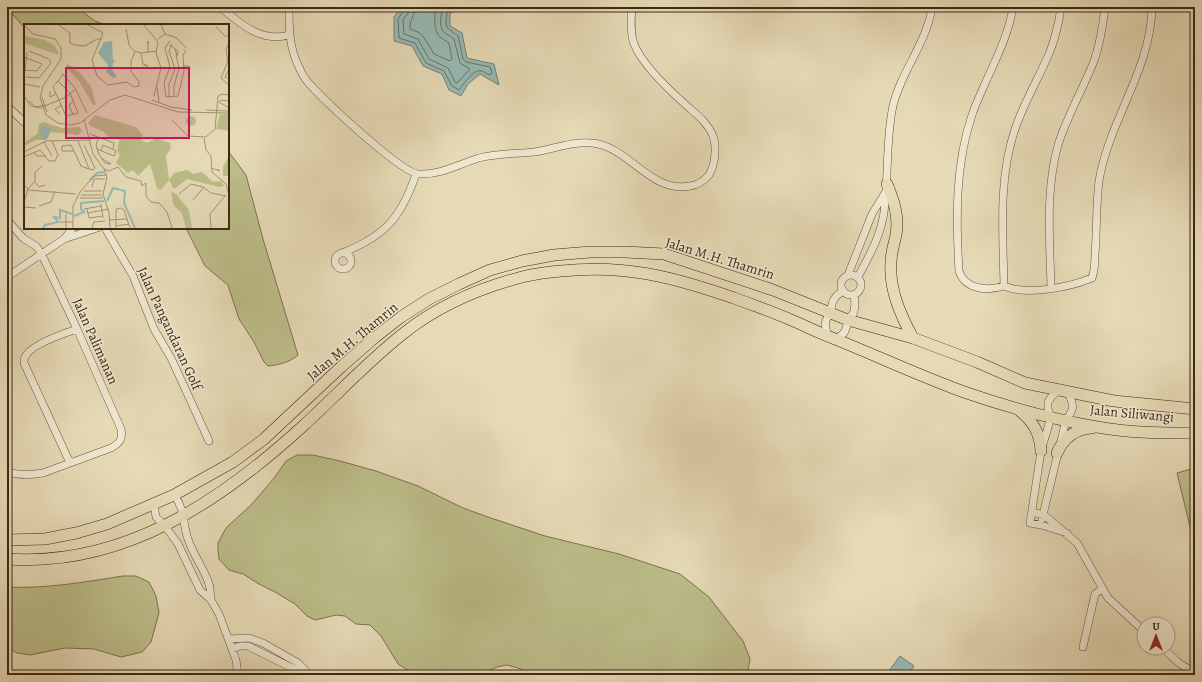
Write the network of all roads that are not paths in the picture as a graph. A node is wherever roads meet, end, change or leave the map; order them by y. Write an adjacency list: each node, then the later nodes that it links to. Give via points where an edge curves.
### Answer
1 (220, 7): 9 (street, via 243,26 258,34 269,37)
2 (289, 7): 9 (street)
3 (632, 7): 12 (street, via 632,32 639,53 660,79 706,124 713,136 713,163 709,175 700,184 688,187 666,185 614,149 592,142 479,158 440,172)
4 (932, 7): 13 (street, via 925,34 893,105)
5 (1013, 7): 26 (street, via 1003,44 980,94 962,150 958,193 957,240 960,276 974,287 995,289)
6 (1061, 7): 26 (street, via 1049,53 1015,128 1007,161 1002,196)
7 (1105, 7): 27 (street, via 1094,60 1068,117 1052,174 1049,204)
8 (1152, 7): 27 (street, via 1146,50 1103,162 1092,278 1078,284)
9 (289, 35): 12 (street, via 297,63 307,80 330,105 382,151)
10 (7, 106): 11 (street)
11 (24, 122)
12 (416, 174): 20 (street, via 406,200 389,225 372,239)
13 (886, 188): 19 (street, via 872,214); 21 (street, via 883,220); 34 (main road, via 896,208 897,220 891,263 894,295)
14 (7, 220): 22 (street, via 23,238 37,247)
15 (73, 229): 18 (street)
16 (94, 229): 18 (street)
17 (106, 229): 42 (street, Jalan Pangandaran Golf, via 133,276 154,329 172,360)
18 (64, 239): 22 (street)
19 (859, 248): 21 (street); 23 (street)
20 (342, 253)
21 (871, 253): 24 (street)
22 (42, 255): 25 (street); 32 (street, Jalan Palimanan)
23 (848, 275): 24 (street); 28 (street, via 841,282)
24 (858, 277): 29 (street, via 861,286)
25 (7, 278)
26 (1004, 286): 27 (street, via 1023,290)
27 (1051, 288)
28 (843, 291): 29 (street); 30 (street, via 832,301)
29 (854, 295): 31 (street, via 855,308)
30 (831, 314): 31 (main road, Jalan M.H. Thamrin); 33 (street, via 825,321); 47 (main road, Jalan M.H. Thamrin, via 773,290 664,254 590,252 522,261 490,270 459,284 401,317 341,367 264,439 233,462)
31 (848, 320): 33 (street, via 844,333); 34 (main road, Jalan M.H. Thamrin)
32 (77, 329): 45 (street, via 45,342 24,357 24,363); 45 (street, Jalan Palimanan, via 121,429 122,439 111,448)
33 (832, 337): 36 (main road, Jalan M.H. Thamrin, via 963,391); 51 (main road, Jalan M.H. Thamrin, via 728,296 650,273 616,269 580,269 524,276 458,300 405,332 260,464)
34 (913, 338): 35 (main road, Jalan M.H. Thamrin, via 1025,382)
35 (1064, 391): 37 (main road, Jalan Siliwangi, via 1114,401); 38 (street, via 1052,396 1048,402); 39 (street, via 1073,404 1073,410)
36 (1009, 407): 38 (main road, Jalan M.H. Thamrin); 43 (main road, via 1020,411 1036,428)
37 (1195, 409)
38 (1051, 417): 39 (main road); 43 (street)
39 (1066, 420): 40 (main road, Jalan Siliwangi); 44 (street)
40 (1098, 427): 41 (main road, Jalan Siliwangi); 44 (main road, via 1084,428 1070,434 1060,446)
41 (1195, 433)
42 (209, 440)
43 (1041, 451): 49 (street)
44 (1058, 453): 50 (street)
45 (70, 463): 46 (street, via 32,475 12,474)
46 (7, 471)
47 (174, 495): 48 (main road, Jalan M.H. Thamrin); 51 (street, via 181,505)
48 (154, 505): 53 (street, via 156,517); 55 (main road, Jalan M.H. Thamrin, via 107,524 76,533 45,539)
49 (1033, 513): 50 (street); 52 (street, via 1030,523)
50 (1043, 514): 52 (street); 54 (street)
51 (183, 516): 53 (main road, Jalan M.H. Thamrin); 58 (street, via 188,539 209,585)
52 (1041, 525): 54 (street)
53 (165, 526): 56 (main road, Jalan M.H. Thamrin, via 91,552 65,557); 58 (street, via 178,544 200,590)
54 (1067, 533): 57 (street, via 1077,543)
55 (7, 540)
56 (7, 559)
57 (1102, 588): 59 (street, via 1108,598); 61 (street, via 1095,594)
58 (211, 600): 60 (street)
59 (1136, 624)
60 (229, 639): 62 (street); 63 (street, via 249,638 263,642)
61 (1083, 647)
62 (232, 649): 64 (street, via 248,646); 68 (street)
63 (273, 649): 64 (street); 67 (street, via 298,663)
64 (268, 656): 67 (street)
65 (1172, 656): 66 (street)
66 (1195, 671)
67 (309, 674)
68 (238, 675)

